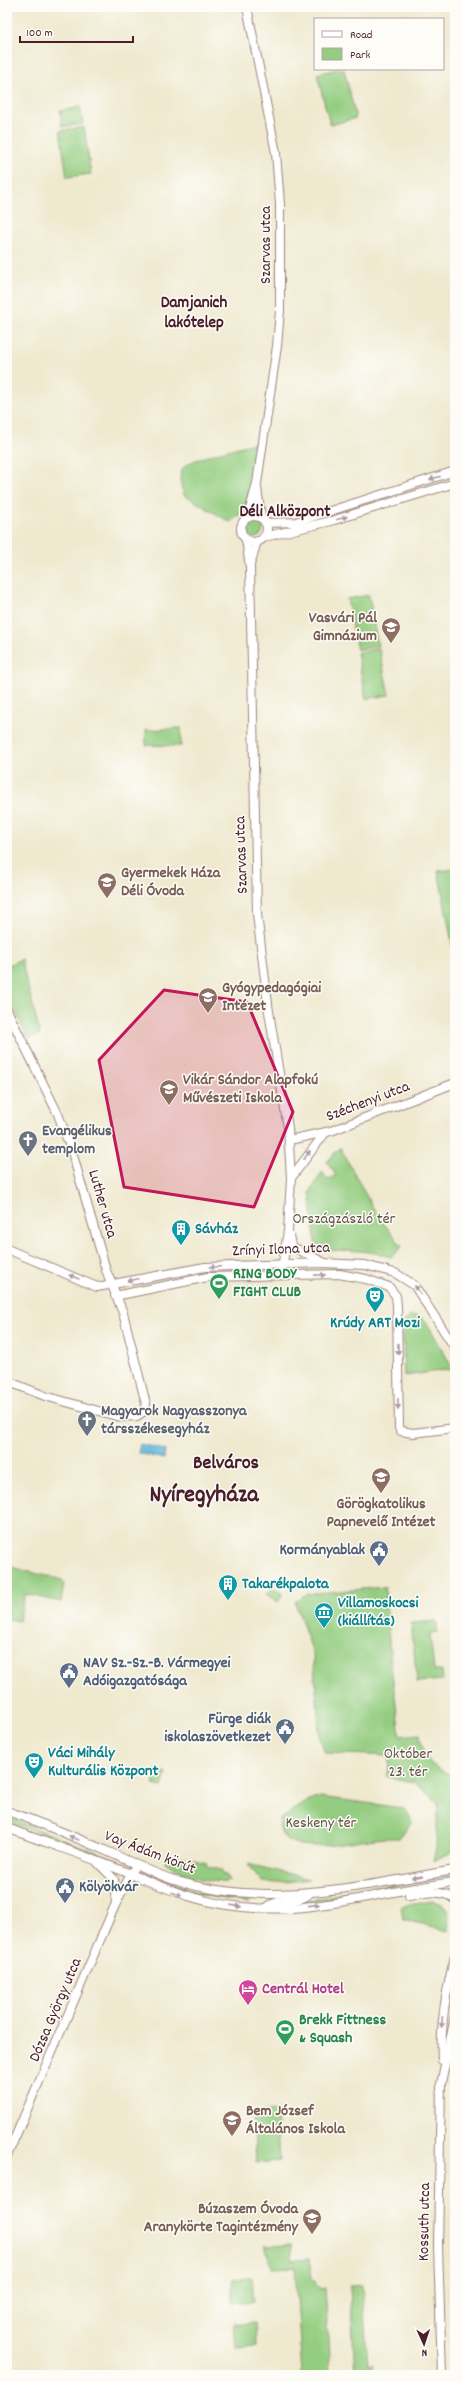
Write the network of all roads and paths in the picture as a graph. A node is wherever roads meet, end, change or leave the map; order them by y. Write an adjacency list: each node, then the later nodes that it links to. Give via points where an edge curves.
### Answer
1 (247, 7): 4 (street, Szarvas utca, via 276,153 280,204 280,311)
2 (455, 471): 6 (street, one-way to 6, via 296,522)
3 (455, 483): 8 (street, one-way to 3, via 352,515)
4 (257, 484): 5 (street, Szarvas utca); 6 (street, Szarvas utca)
5 (248, 517): 6 (street); 7 (street, via 241,527)
6 (263, 520): 8 (street, via 267,529)
7 (246, 539): 8 (street); 9 (street, Szarvas utca)
8 (260, 539): 9 (street, Szarvas utca)
9 (250, 567): 13 (street, Szarvas utca, via 258,916 269,1012 285,1100)
10 (7, 1010): 20 (street, Luther utca, via 58,1114 72,1152)
11 (455, 1083): 12 (street, Széchenyi utca)
12 (325, 1133): 13 (street, Széchenyi utca); 14 (street, one-way to 12)
13 (289, 1140): 14 (street)
14 (291, 1178): 15 (street)
15 (288, 1231): 17 (street, via 291,1246); 18 (street)
16 (7, 1249): 20 (street, Zrínyi Ilona utca, one-way to 16, via 97,1287)
17 (323, 1262): 18 (street, Zrínyi Ilona utca); 22 (street, Zrínyi Ilona utca, one-way to 17, via 414,1285 395,1272 366,1265)
18 (282, 1265): 19 (street); 20 (street, Zrínyi Ilona utca, one-way to 20, via 205,1268 155,1275)
19 (281, 1275): 21 (street, Zrínyi Ilona utca, via 208,1277); 24 (street, one-way to 24, via 339,1274 389,1287 396,1296 398,1420 401,1430 413,1433)
20 (111, 1286): 21 (street, Luther utca)
21 (114, 1296): 23 (street, Luther utca, via 123,1313 145,1395 146,1404 143,1412 132,1418 120,1417 45,1396)
22 (455, 1348)
23 (7, 1381)
24 (455, 1428)
25 (7, 1811): 28 (street, Vay Ádám körút, one-way to 25)
26 (7, 1828): 27 (street, Vay Ádám körút)
27 (94, 1860): 30 (street, Vay Ádám körút); 35 (street, via 114,1879)
28 (135, 1864): 30 (street, Dózsa György utca); 32 (street, Vay Ádám körút, via 165,1877 207,1888 264,1895)
29 (455, 1870): 32 (street, Vay Ádám körút, one-way to 32)
30 (131, 1874): 35 (street, Dózsa György utca); 36 (street, Vay Ádám körút, one-way to 36, via 191,1898 242,1907)
31 (455, 1882): 33 (street, Vay Ádám körút)
32 (310, 1894): 36 (street, via 301,1900 278,1900)
33 (366, 1897): 34 (street, via 386,1900 438,1892 448,1894); 36 (street, Vay Ádám körút, one-way to 33, via 314,1906)
34 (455, 1900)
35 (116, 1904): 40 (street, Dózsa György utca)
36 (266, 1908)
37 (455, 1956): 39 (street, Kossuth utca, one-way to 39, via 444,2001)
38 (455, 2017): 39 (street, Kossuth utca)
39 (442, 2069): 41 (street, Kossuth utca, via 438,2246)
40 (7, 2156)
41 (442, 2375)

